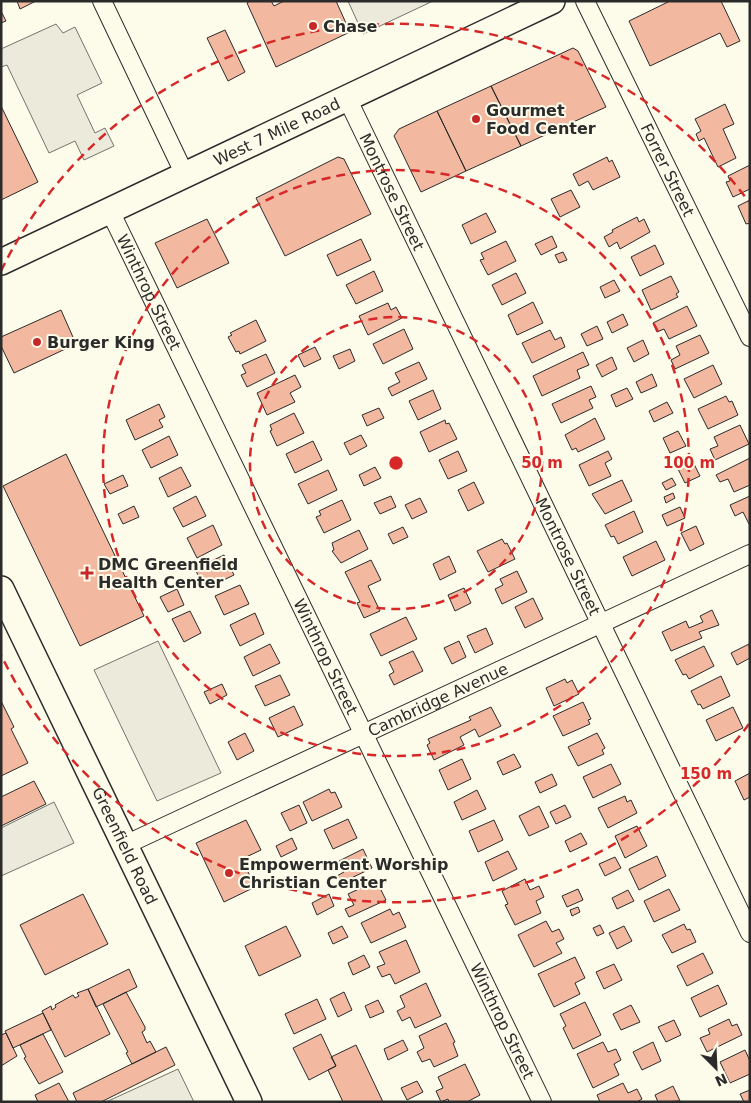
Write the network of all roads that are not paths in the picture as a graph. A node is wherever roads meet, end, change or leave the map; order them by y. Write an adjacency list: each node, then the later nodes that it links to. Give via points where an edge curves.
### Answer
1 (102, 1): 5 (street)
2 (586, 1): 8 (street, Forrer Street)
3 (537, 4): 4 (main road, West 7 Mile Road)
4 (346, 98): 5 (main road, West 7 Mile Road); 11 (street, Montrose Street)
5 (185, 175): 6 (main road, West 7 Mile Road)
6 (110, 211): 7 (main road, West 7 Mile Road); 12 (street, Winthrop Street)
7 (1, 262)
8 (750, 337)
9 (750, 554): 11 (street, Cambridge Avenue)
10 (1, 589): 13 (main road, Greenfield Road)
11 (600, 624): 12 (street, Cambridge Avenue); 14 (street, Montrose Street)
12 (364, 734): 13 (street, Cambridge Avenue); 16 (street, Winthrop Street)
13 (125, 845): 15 (main road, Greenfield Road)
14 (750, 933)
15 (249, 1102)
16 (542, 1102)

